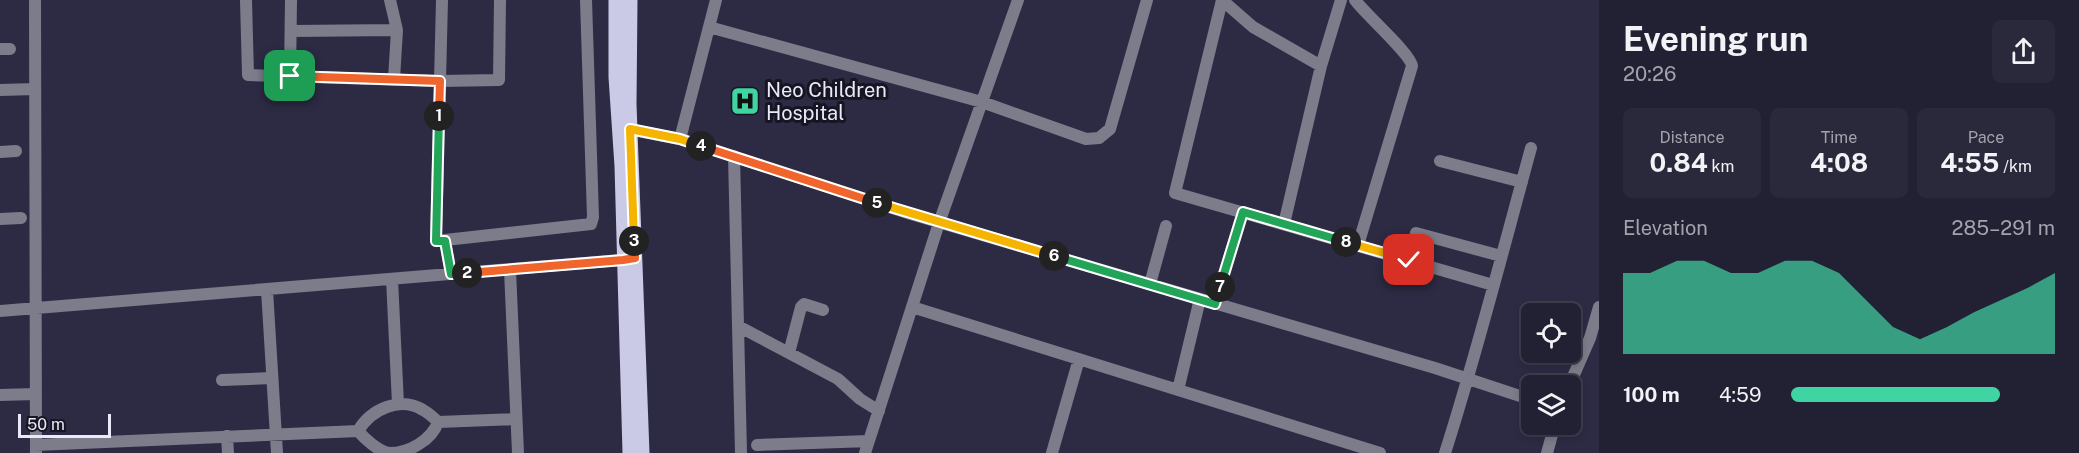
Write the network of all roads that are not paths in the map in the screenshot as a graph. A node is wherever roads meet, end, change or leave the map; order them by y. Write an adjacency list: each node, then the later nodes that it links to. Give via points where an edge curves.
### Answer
1 (35, 0): 23 (street)
2 (246, 0): 20 (street, via 248,75)
3 (291, 0): 18 (street)
4 (390, 0): 17 (street)
5 (442, 0): 22 (street)
6 (500, 0): 22 (street, via 499,80)
7 (586, 0): 40 (street, via 594,217 591,224)
8 (616, 0): 26 (main road, via 616,77)
9 (630, 0): 26 (main road)
10 (716, 0): 16 (street)
11 (1018, 0): 25 (street)
12 (1147, 0): 25 (street, via 1110,129 1099,138 1086,139)
13 (1222, 0): 19 (street, via 1253,27); 34 (street, via 1175,193)
14 (1341, 0): 19 (street)
15 (1355, 0): 41 (street, via 1409,56 1412,66)
16 (709, 27): 25 (street); 27 (street)
17 (397, 30): 18 (street); 21 (street)
18 (291, 31): 20 (street)
19 (1321, 66): 38 (street)
20 (290, 76): 21 (street)
21 (394, 79): 22 (street)
22 (440, 81): 40 (street, via 436,241)
23 (35, 89): 24 (street); 55 (street)
24 (0, 90)
25 (982, 102): 37 (street)
26 (625, 128): 27 (street); 43 (main road)
27 (680, 139): 31 (street)
28 (1531, 148): 33 (street)
29 (16, 151): 30 (street)
30 (0, 152)
31 (734, 156): 37 (street); 58 (street)
32 (1440, 161): 33 (street)
33 (1522, 182): 42 (street)
34 (1243, 212): 38 (street); 52 (street)
35 (21, 218): 36 (street)
36 (0, 219)
37 (939, 223): 48 (street); 53 (street)
38 (1284, 224): 41 (street)
39 (1166, 226): 48 (street)
40 (445, 241): 46 (street)
41 (1358, 245): 44 (street)
42 (1501, 256): 44 (street, via 1416,233); 49 (street)
43 (629, 259): 45 (street); 87 (main road); 88 (main road)
44 (1409, 260): 49 (street)
45 (510, 270): 46 (street); 72 (street)
46 (451, 274): 47 (street)
47 (392, 279): 50 (street); 70 (street)
48 (1150, 285): 51 (street)
49 (1493, 285): 64 (street)
50 (267, 290): 55 (street); 63 (street)
51 (1200, 299): 52 (street); 66 (street)
52 (1215, 304): 64 (street)
53 (912, 307): 61 (street); 71 (street)
54 (1599, 307): 59 (street)
55 (35, 308): 57 (street); 67 (street)
56 (824, 310): 60 (street, via 810,304 801,307)
57 (0, 311)
58 (738, 326): 60 (street); 89 (street)
59 (1595, 340): 62 (street)
60 (789, 353): 71 (street, via 838,379)
61 (1079, 359): 66 (street); 90 (street)
62 (1575, 375)
63 (272, 378): 65 (street); 75 (street)
64 (1469, 379): 69 (street); 92 (street)
65 (222, 380)
66 (1178, 390): 91 (street)
67 (35, 394): 68 (street); 82 (street)
68 (0, 395)
69 (1521, 396)
70 (398, 404): 73 (street, via 422,409); 74 (street, via 382,408 364,420)
71 (879, 411): 79 (street)
72 (516, 419): 73 (street); 86 (street)
73 (438, 422): 83 (street, via 435,430 414,449)
74 (358, 430): 75 (street); 83 (street, via 387,453)
75 (276, 435): 77 (street); 85 (street)
76 (1552, 435): 93 (street)
77 (227, 436): 80 (street); 84 (street)
78 (758, 445): 81 (street)
79 (867, 447): 81 (street)
80 (116, 448): 82 (street)
81 (808, 448)
82 (36, 449)
83 (400, 452)
84 (228, 453)
85 (277, 453)
86 (518, 453)
87 (630, 453)
88 (642, 453)
89 (741, 453)
90 (1052, 453)
91 (1380, 453)
92 (1445, 453)
93 (1547, 453)

